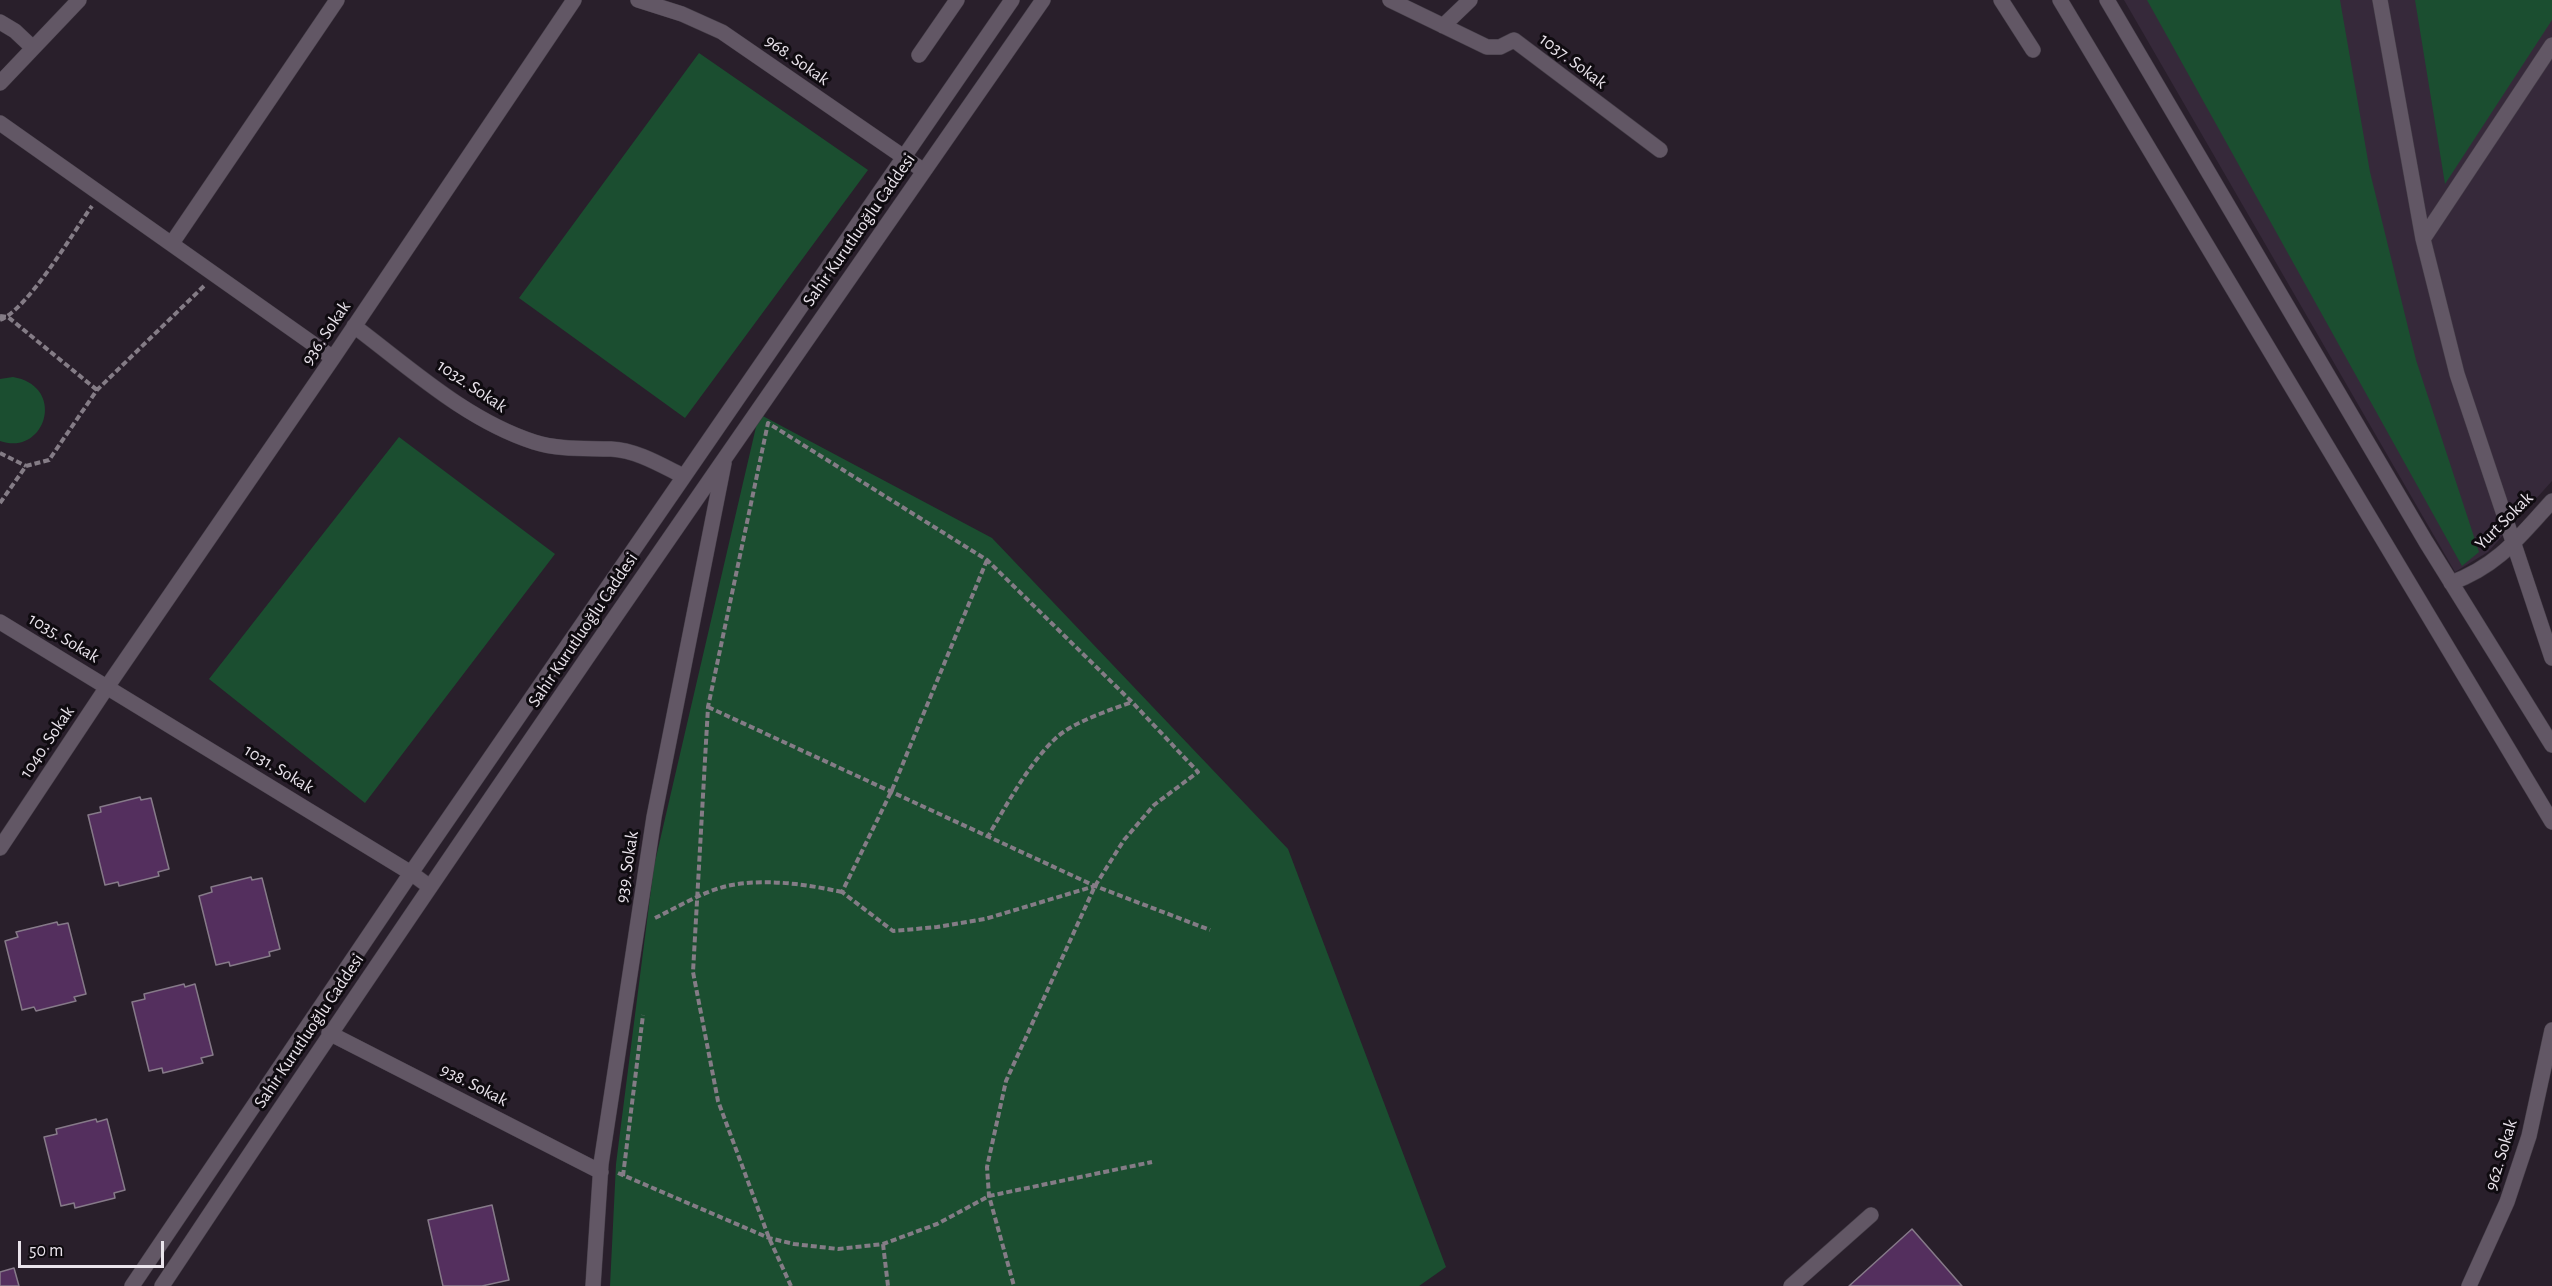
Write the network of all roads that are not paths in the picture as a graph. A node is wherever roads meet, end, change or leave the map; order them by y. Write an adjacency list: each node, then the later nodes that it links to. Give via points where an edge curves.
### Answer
1 (79, 0): 17 (street)
2 (337, 0): 26 (street)
3 (574, 0): 27 (street, 936. Sokak)
4 (638, 0): 23 (street, 968. Sokak, via 722,32)
5 (957, 0): 19 (street)
6 (1012, 0): 23 (street, Sahir Kurutluoğlu Caddesi)
7 (1042, 0): 24 (street, Sahir Kurutluoğlu Caddesi)
8 (1390, 0): 15 (street, 1037. Sokak)
9 (1470, 0): 15 (street)
10 (2001, 0): 18 (street)
11 (2060, 0): 38 (street)
12 (2107, 0): 33 (street)
13 (2380, 0): 25 (street)
14 (0, 22): 17 (street)
15 (1443, 26): 22 (street, 1037. Sokak, via 1487,47 1500,47 1514,40)
16 (2552, 45): 25 (street)
17 (33, 48): 20 (street)
18 (2033, 50)
19 (919, 55)
20 (0, 83)
21 (0, 123): 26 (street)
22 (1660, 150)
23 (901, 158): 24 (street, 968. Sokak); 30 (street, Sahir Kurutluoğlu Caddesi)
24 (924, 171): 29 (street, Sahir Kurutluoğlu Caddesi)
25 (2423, 239): 32 (street, via 2457,374)
26 (172, 243): 28 (street)
27 (354, 326): 28 (street, 936. Sokak); 30 (street, 1032. Sokak, via 489,424 536,443 581,450 613,449 649,458)
28 (333, 358): 36 (street, 936. Sokak)
29 (725, 457): 41 (street, Sahir Kurutluoğlu Caddesi); 44 (street, 939. Sokak, via 654,817)
30 (683, 476): 40 (street, Sahir Kurutluoğlu Caddesi)
31 (2552, 501): 32 (street, Yurt Sokak)
32 (2513, 544): 33 (street, Yurt Sokak, via 2492,564); 35 (street)
33 (2451, 583): 37 (street)
34 (0, 622): 36 (street, 1035. Sokak)
35 (2552, 658)
36 (107, 687): 39 (street, 1040. Sokak); 40 (street, 1031. Sokak)
37 (2552, 745)
38 (2552, 822)
39 (0, 848)
40 (411, 873): 41 (street, 1031. Sokak); 46 (street, Sahir Kurutluoğlu Caddesi)
41 (430, 887): 43 (street, Sahir Kurutluoğlu Caddesi)
42 (2552, 1030): 50 (street, 962. Sokak, via 2529,1136 2507,1202)
43 (329, 1034): 44 (street, 938. Sokak); 47 (street, Sahir Kurutluoğlu Caddesi)
44 (601, 1168): 48 (street, 939. Sokak)
45 (1871, 1215): 49 (street)
46 (132, 1286)
47 (162, 1286)
48 (593, 1286)
49 (1791, 1286)
50 (2469, 1286)

